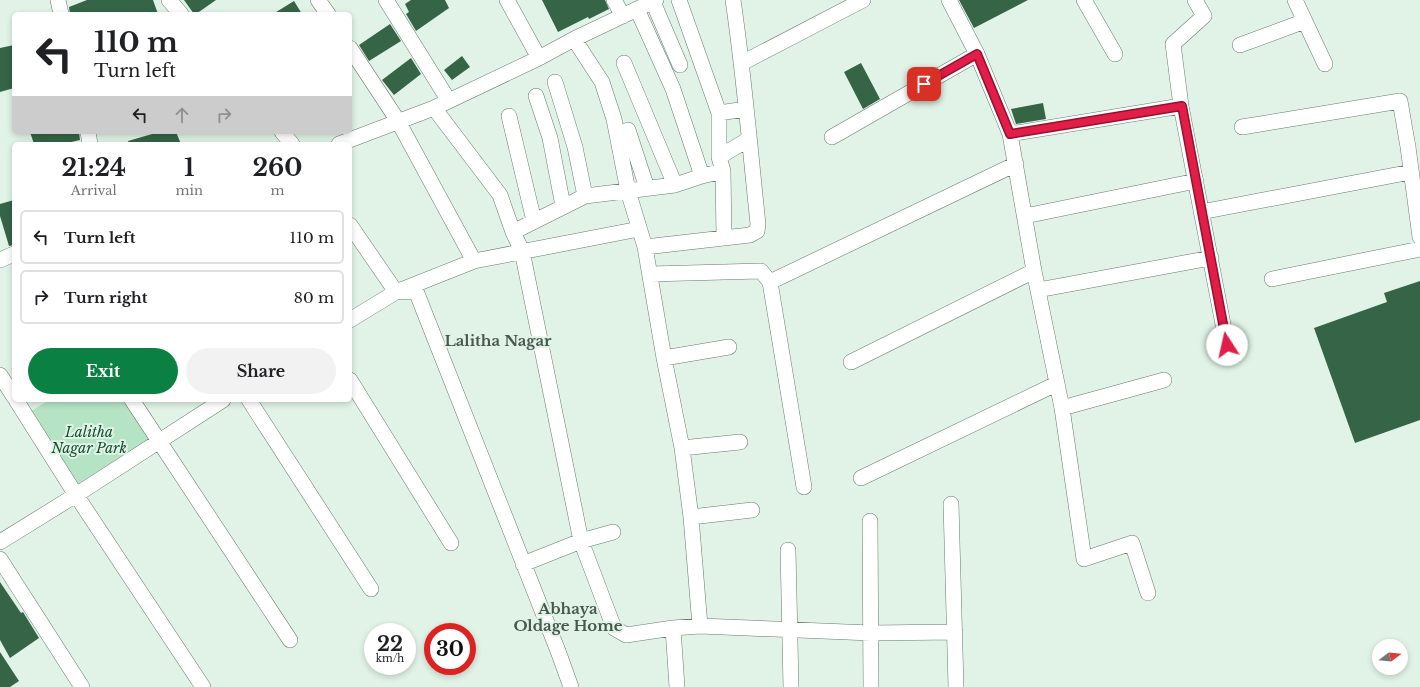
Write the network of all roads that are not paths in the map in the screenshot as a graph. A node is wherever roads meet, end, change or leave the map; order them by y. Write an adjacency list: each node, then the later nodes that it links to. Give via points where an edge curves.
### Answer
1 (58, 0): 16 (street)
2 (169, 0): 17 (street)
3 (318, 0): 18 (street)
4 (386, 0): 33 (street)
5 (507, 0): 26 (street)
6 (614, 0): 19 (street)
7 (679, 0): 37 (street)
8 (733, 0): 28 (street)
9 (863, 0): 28 (street)
10 (949, 0): 24 (street)
11 (1084, 0): 25 (street)
12 (1195, 0): 34 (street, via 1204,16 1173,44)
13 (1295, 0): 20 (street)
14 (654, 1): 15 (street); 30 (street)
15 (637, 9): 19 (street); 52 (street, via 672,89)
16 (61, 12)
17 (179, 12)
18 (327, 12)
19 (623, 16): 21 (street)
20 (1305, 21): 22 (street); 29 (street)
21 (574, 39): 26 (street); 56 (street, via 602,82 614,119)
22 (1240, 45)
23 (352, 51): 39 (street)
24 (977, 54): 43 (street); 44 (street)
25 (1115, 54)
26 (539, 58): 33 (street)
27 (624, 63): 54 (street)
28 (742, 63): 36 (street)
29 (1324, 64)
30 (680, 65)
31 (555, 82): 57 (street, via 575,147)
32 (536, 96): 58 (street, via 550,138)
33 (449, 101): 35 (street)
34 (1182, 106): 43 (street); 53 (street)
35 (434, 108): 39 (street); 64 (street, via 500,195)
36 (746, 109): 37 (street); 45 (street)
37 (719, 113): 49 (street)
38 (509, 116): 61 (street)
39 (398, 121): 47 (street); 73 (street)
40 (1242, 127): 48 (street, via 1400,101)
41 (628, 130): 55 (street)
42 (284, 134): 46 (street)
43 (1010, 134): 50 (street)
44 (832, 137)
45 (748, 139): 49 (street); 66 (street, via 757,231 750,235)
46 (290, 142)
47 (344, 142)
48 (1414, 146): 51 (street)
49 (721, 164): 52 (street); 66 (street)
50 (1016, 164): 60 (street); 77 (street)
51 (1411, 172): 59 (street); 65 (street)
52 (702, 176): 54 (street)
53 (1196, 181): 59 (street); 60 (street)
54 (674, 185): 55 (street)
55 (647, 188): 56 (street)
56 (628, 191): 57 (street); 63 (street)
57 (585, 196): 58 (street)
58 (563, 206): 61 (street)
59 (1201, 212): 71 (street)
60 (1025, 216): 74 (street)
61 (534, 222): 64 (street)
62 (352, 228): 79 (street)
63 (639, 229): 67 (street); 69 (street)
64 (514, 232): 69 (street)
65 (1420, 237)
66 (724, 238): 67 (street)
67 (645, 247): 75 (street)
68 (1420, 249): 76 (street)
69 (522, 251): 73 (street); 106 (street)
70 (12, 255): 72 (street)
71 (1211, 258): 78 (street); 81 (street)
72 (0, 260)
73 (474, 261): 79 (street)
74 (1034, 271): 78 (street); 84 (street)
75 (650, 274): 77 (street, via 761,271); 83 (street)
76 (1272, 279)
77 (770, 282): 99 (street)
78 (1038, 290): 88 (street)
79 (396, 292): 80 (street); 111 (street, via 416,291)
80 (352, 319)
81 (1227, 345)
82 (729, 347): 83 (street)
83 (664, 358): 97 (street)
84 (851, 362)
85 (0, 375): 89 (street)
86 (1164, 380): 94 (street)
87 (352, 383): 108 (street)
88 (1056, 384): 94 (street); 98 (street)
89 (12, 394)
90 (17, 402): 100 (street)
91 (133, 402): 95 (street)
92 (220, 402): 95 (street)
93 (250, 402): 112 (street)
94 (1062, 408): 113 (street, via 1084,559 1132,543)
95 (160, 441): 100 (street); 119 (street)
96 (740, 442): 97 (street)
97 (682, 448): 103 (street)
98 (861, 478)
99 (804, 487)
100 (76, 495): 107 (street); 121 (street)
101 (951, 504): 117 (street)
102 (752, 510): 103 (street)
103 (691, 517): 114 (street)
104 (870, 521): 118 (street)
105 (613, 532): 106 (street)
106 (581, 541): 111 (street); 115 (street, via 614,628 626,635)
107 (0, 542)
108 (451, 543)
109 (788, 550): 116 (street)
110 (0, 559): 120 (street)
111 (523, 564): 122 (street)
112 (371, 589)
113 (1148, 593)
114 (700, 626): 115 (street); 116 (street)
115 (673, 628): 123 (street)
116 (789, 630): 118 (street); 124 (street)
117 (954, 632): 118 (street); 126 (street)
118 (871, 633): 125 (street)
119 (290, 640)
120 (82, 687)
121 (203, 687)
122 (571, 687)
123 (677, 687)
124 (791, 687)
125 (872, 687)
126 (956, 687)

